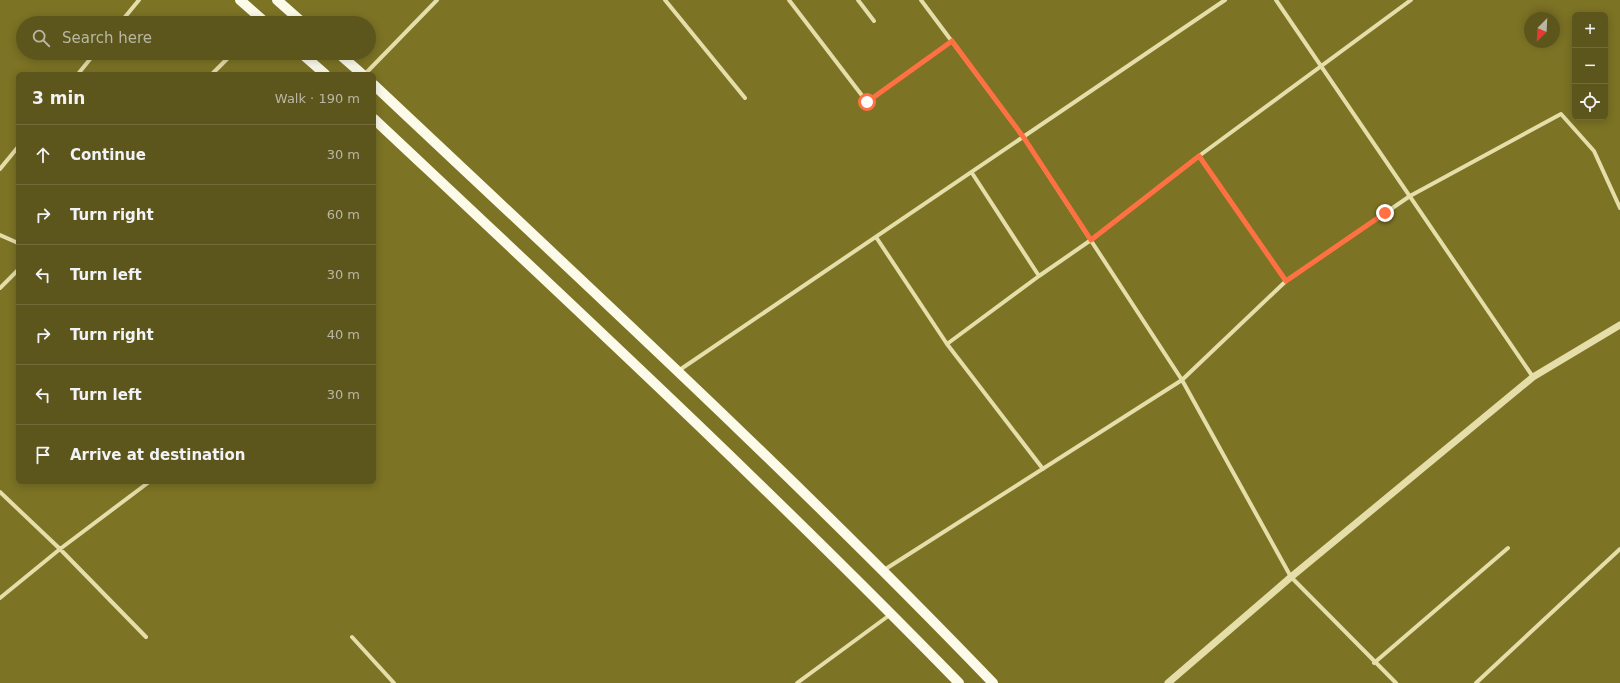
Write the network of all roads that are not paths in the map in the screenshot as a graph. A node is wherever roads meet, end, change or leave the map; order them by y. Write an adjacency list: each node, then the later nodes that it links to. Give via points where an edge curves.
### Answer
1 (139, 0): 12 (street)
2 (240, 0): 13 (main road)
3 (277, 0): 14 (main road)
4 (437, 0): 26 (street)
5 (665, 0): 28 (street)
6 (789, 0): 16 (street, via 867,102)
7 (858, 0): 15 (street)
8 (921, 0): 16 (street)
9 (1225, 0): 30 (street)
10 (1276, 0): 21 (street)
11 (1411, 0): 21 (street)
12 (126, 16)
13 (257, 16)
14 (295, 16)
15 (874, 21)
16 (952, 41): 30 (street)
17 (89, 60): 22 (street)
18 (226, 60): 23 (street)
19 (309, 60): 24 (main road)
20 (346, 60): 25 (main road)
21 (1320, 66): 32 (street); 35 (street)
22 (80, 72)
23 (214, 72)
24 (323, 72)
25 (360, 72)
26 (368, 72)
27 (376, 87): 47 (main road)
28 (745, 98)
29 (376, 121): 59 (main road, via 661,389)
30 (1024, 138): 34 (street); 39 (street)
31 (16, 149): 33 (street)
32 (1199, 156): 39 (street); 43 (street)
33 (0, 169)
34 (972, 173): 38 (street); 42 (street)
35 (1410, 196): 36 (street, via 1562,114 1594,151); 43 (street); 48 (street)
36 (1620, 208)
37 (0, 235): 40 (street)
38 (876, 237): 46 (street); 47 (street)
39 (1091, 240): 42 (street); 49 (street)
40 (16, 242)
41 (16, 272): 44 (street)
42 (1039, 276): 46 (street)
43 (1286, 281): 49 (street)
44 (0, 288)
45 (1620, 325): 48 (street)
46 (948, 344): 50 (street)
47 (678, 371): 56 (main road)
48 (1533, 377): 57 (street)
49 (1182, 380): 50 (street); 57 (street)
50 (1042, 469): 56 (street)
51 (146, 484): 54 (street)
52 (0, 492): 54 (street)
53 (1508, 548): 62 (street)
54 (60, 549): 58 (street); 60 (street)
55 (1620, 549): 69 (street)
56 (884, 571): 66 (main road)
57 (1291, 577): 62 (street); 67 (street)
58 (0, 598)
59 (892, 614): 64 (street); 65 (main road)
60 (146, 637)
61 (352, 637): 63 (street)
62 (1374, 663): 68 (street)
63 (394, 683)
64 (797, 683)
65 (959, 683)
66 (993, 683)
67 (1168, 683)
68 (1396, 683)
69 (1476, 683)

